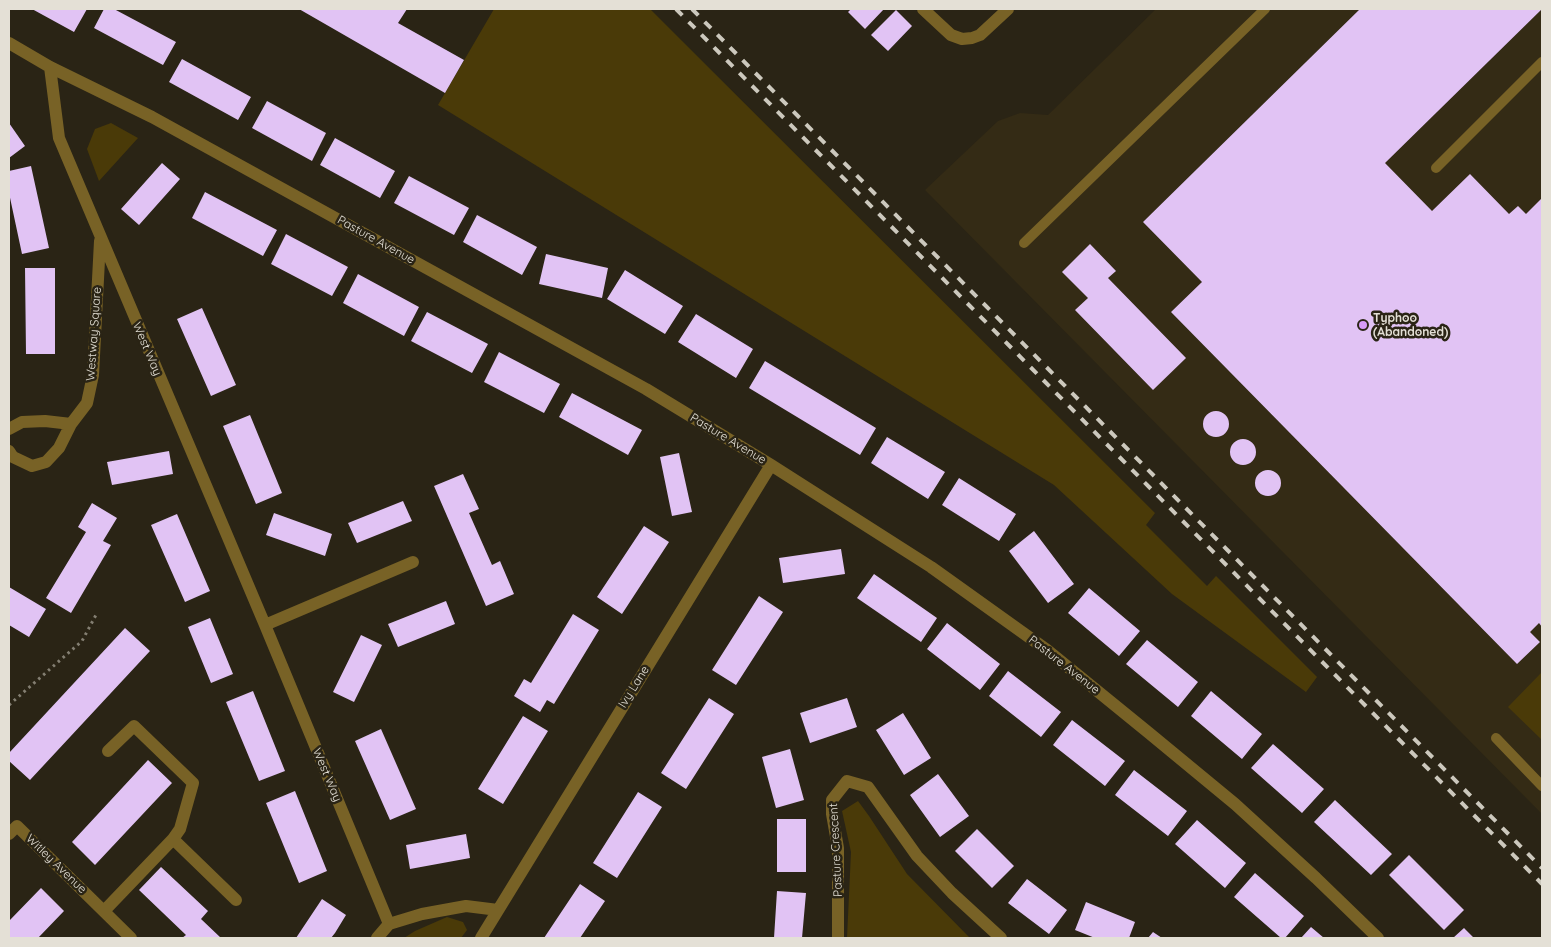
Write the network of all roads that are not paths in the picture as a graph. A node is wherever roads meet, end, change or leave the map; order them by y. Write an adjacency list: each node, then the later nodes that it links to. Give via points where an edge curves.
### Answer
1 (923, 9): 2 (street, via 951,35 962,39 980,35)
2 (1008, 9)
3 (1265, 9): 9 (lane)
4 (9, 43): 6 (street, Pasture Avenue)
5 (1542, 62): 7 (lane)
6 (50, 67): 8 (street, West Way, via 59,138); 13 (street, Pasture Avenue, via 152,117 646,389)
7 (1436, 168)
8 (100, 238): 10 (street, Westway Square, via 93,374 86,403); 15 (street, West Way)
9 (1024, 243)
10 (70, 424): 11 (street, via 22,422); 12 (street, Westway Square, via 59,448 46,462 32,466 13,457)
11 (9, 429)
12 (9, 451)
13 (771, 465): 22 (street, Ivy Lane); 30 (street, Pasture Avenue, via 931,567 1047,650 1234,804)
14 (413, 562): 15 (street)
15 (264, 625): 24 (street, West Way)
16 (1496, 738): 18 (lane)
17 (108, 751): 20 (street, via 134,726 192,783 180,829)
18 (1542, 786)
19 (9, 834): 23 (street, Witley Avenue, via 17,826)
20 (173, 839): 21 (street); 23 (street)
21 (236, 900)
22 (498, 910): 24 (street, via 466,906); 27 (street, Ivy Lane)
23 (104, 911): 25 (street, Witley Avenue)
24 (389, 924): 26 (street)
25 (130, 938)
26 (377, 938)
27 (481, 938)
28 (838, 938): 29 (street, Pasture Crescent, via 838,848 832,800 847,781 868,787 917,856)
29 (1001, 938)
30 (1378, 938)

